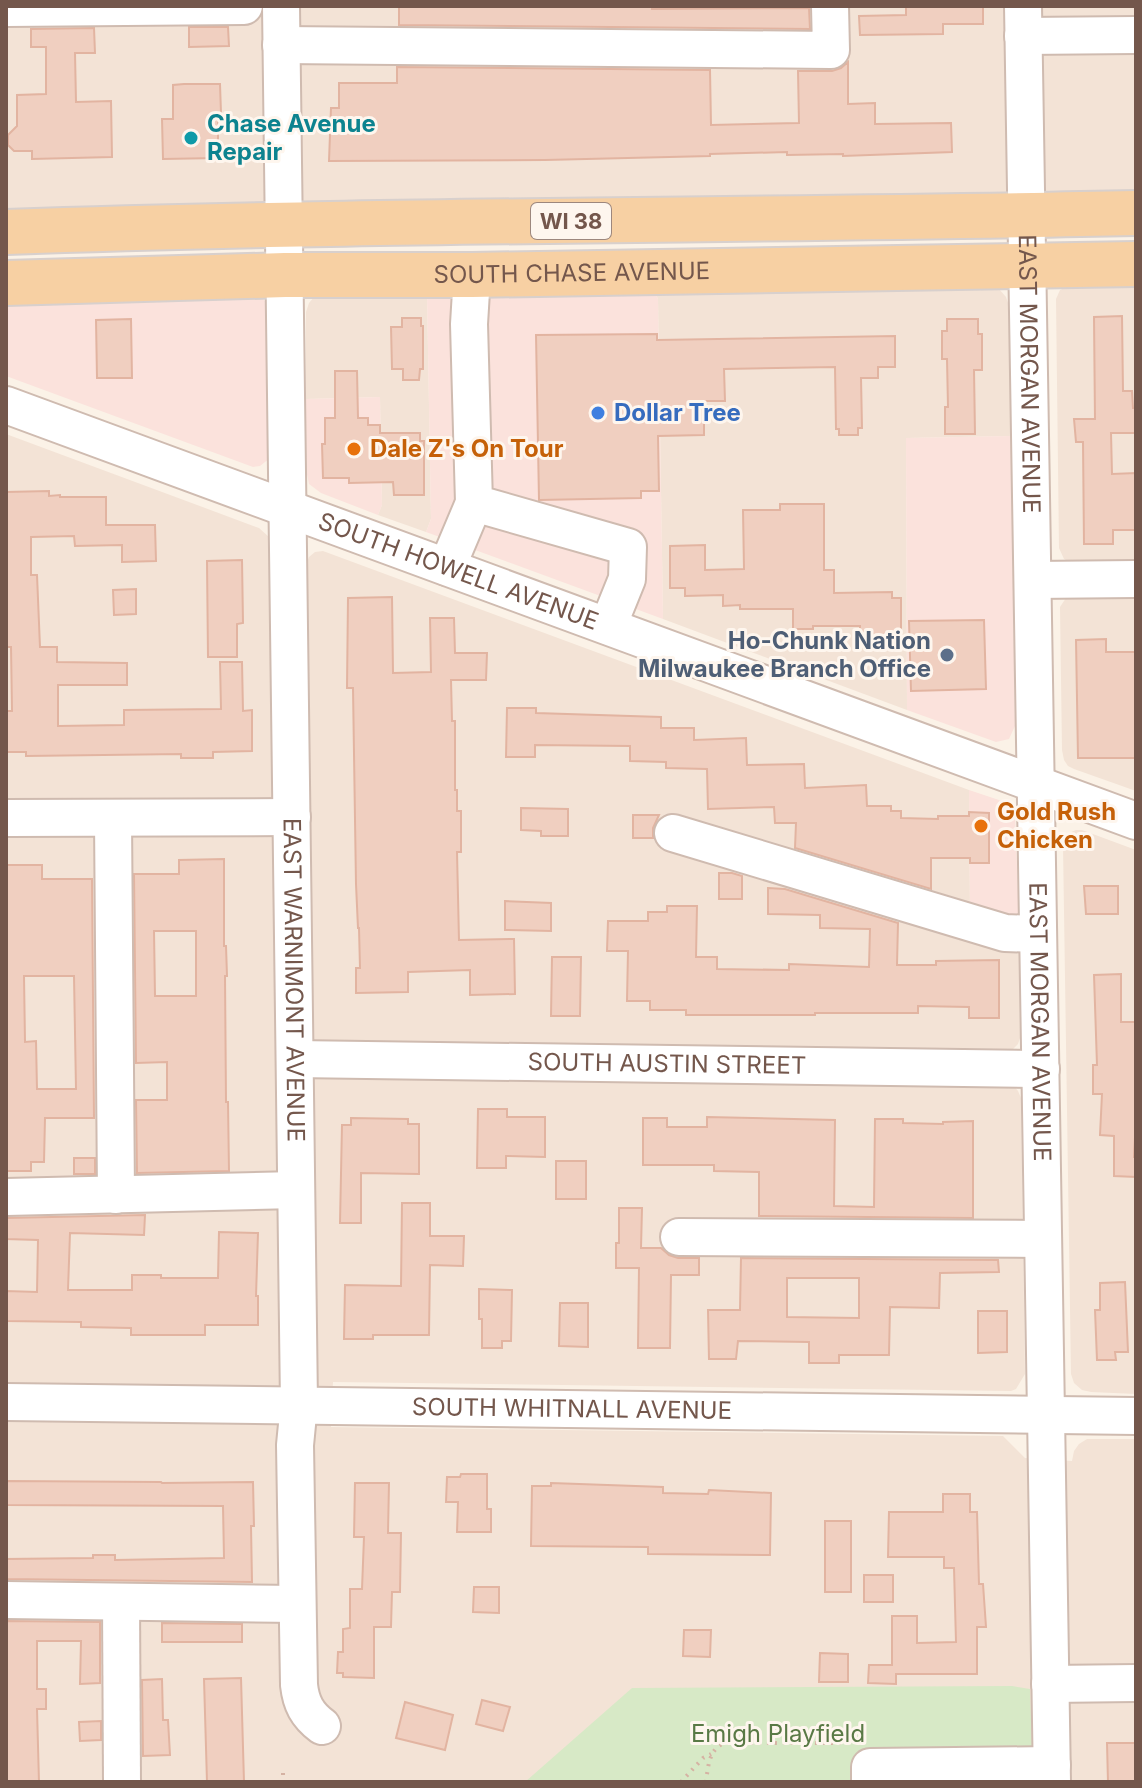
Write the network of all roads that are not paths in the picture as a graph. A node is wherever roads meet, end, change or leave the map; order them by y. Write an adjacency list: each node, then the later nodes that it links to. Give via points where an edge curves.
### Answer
1 (244, 6): 4 (street)
2 (281, 6): 7 (street, EAST WARNIMONT AVENUE)
3 (830, 6): 7 (street, via 831,50)
4 (9, 7)
5 (1023, 21): 6 (street); 9 (street, EAST MORGAN AVENUE)
6 (1136, 35)
7 (281, 45): 11 (street, EAST WARNIMONT AVENUE)
8 (1136, 213): 9 (main road, WI 38)
9 (1027, 215): 10 (main road, WI 38); 15 (street, EAST MORGAN AVENUE)
10 (471, 222): 11 (main road, WI 38); 17 (main road)
11 (284, 226): 12 (main road, WI 38); 16 (street, EAST WARNIMONT AVENUE)
12 (69, 230): 13 (main road, WI 38); 18 (main road)
13 (6, 232)
14 (1136, 264): 15 (main road, SOUTH CHASE AVENUE / WI 38)
15 (1027, 266): 17 (main road, SOUTH CHASE AVENUE / WI 38); 25 (street, EAST MORGAN AVENUE)
16 (285, 275): 17 (main road, SOUTH CHASE AVENUE / WI 38); 18 (main road, SOUTH CHASE AVENUE / WI 38); 22 (street, EAST WARNIMONT AVENUE)
17 (472, 275): 21 (street)
18 (70, 281): 19 (main road, SOUTH CHASE AVENUE / WI 38)
19 (6, 283)
20 (6, 405): 22 (street, SOUTH HOWELL AVENUE)
21 (474, 503): 23 (street); 26 (street, via 628,547 627,579)
22 (289, 509): 23 (street, SOUTH HOWELL AVENUE); 28 (street, EAST WARNIMONT AVENUE)
23 (447, 567): 26 (street, SOUTH HOWELL AVENUE)
24 (1136, 579): 25 (street)
25 (1033, 580): 27 (street, EAST MORGAN AVENUE)
26 (608, 626): 27 (street, SOUTH HOWELL AVENUE)
27 (1036, 784): 31 (street, SOUTH HOWELL AVENUE); 33 (street, EAST MORGAN AVENUE)
28 (292, 817): 30 (street); 34 (street, EAST WARNIMONT AVENUE)
29 (6, 818): 30 (street)
30 (113, 819): 37 (street)
31 (1136, 821)
32 (673, 833): 33 (street, via 1005,933)
33 (1038, 934): 35 (street, EAST MORGAN AVENUE)
34 (295, 1059): 35 (street, SOUTH AUSTIN STREET); 36 (street, EAST WARNIMONT AVENUE)
35 (1041, 1069): 40 (street, EAST MORGAN AVENUE)
36 (296, 1190): 37 (street); 42 (street, EAST WARNIMONT AVENUE)
37 (116, 1195): 38 (street)
38 (6, 1197)
39 (679, 1237): 40 (street)
40 (1043, 1239): 43 (street, EAST MORGAN AVENUE)
41 (6, 1402): 42 (street, SOUTH WHITNALL AVENUE)
42 (299, 1404): 43 (street, SOUTH WHITNALL AVENUE); 47 (street, EAST WARNIMONT AVENUE)
43 (1046, 1414): 44 (street, SOUTH WHITNALL AVENUE); 49 (street, EAST MORGAN AVENUE)
44 (1136, 1416)
45 (6, 1600): 46 (street)
46 (121, 1602): 47 (street); 52 (street)
47 (297, 1604): 50 (street, EAST WARNIMONT AVENUE, via 301,1700)
48 (1136, 1683): 49 (street)
49 (1050, 1684): 51 (street, EAST MORGAN AVENUE)
50 (322, 1726)
51 (1052, 1773): 53 (street, via 870,1767)
52 (122, 1782)
53 (870, 1782)

